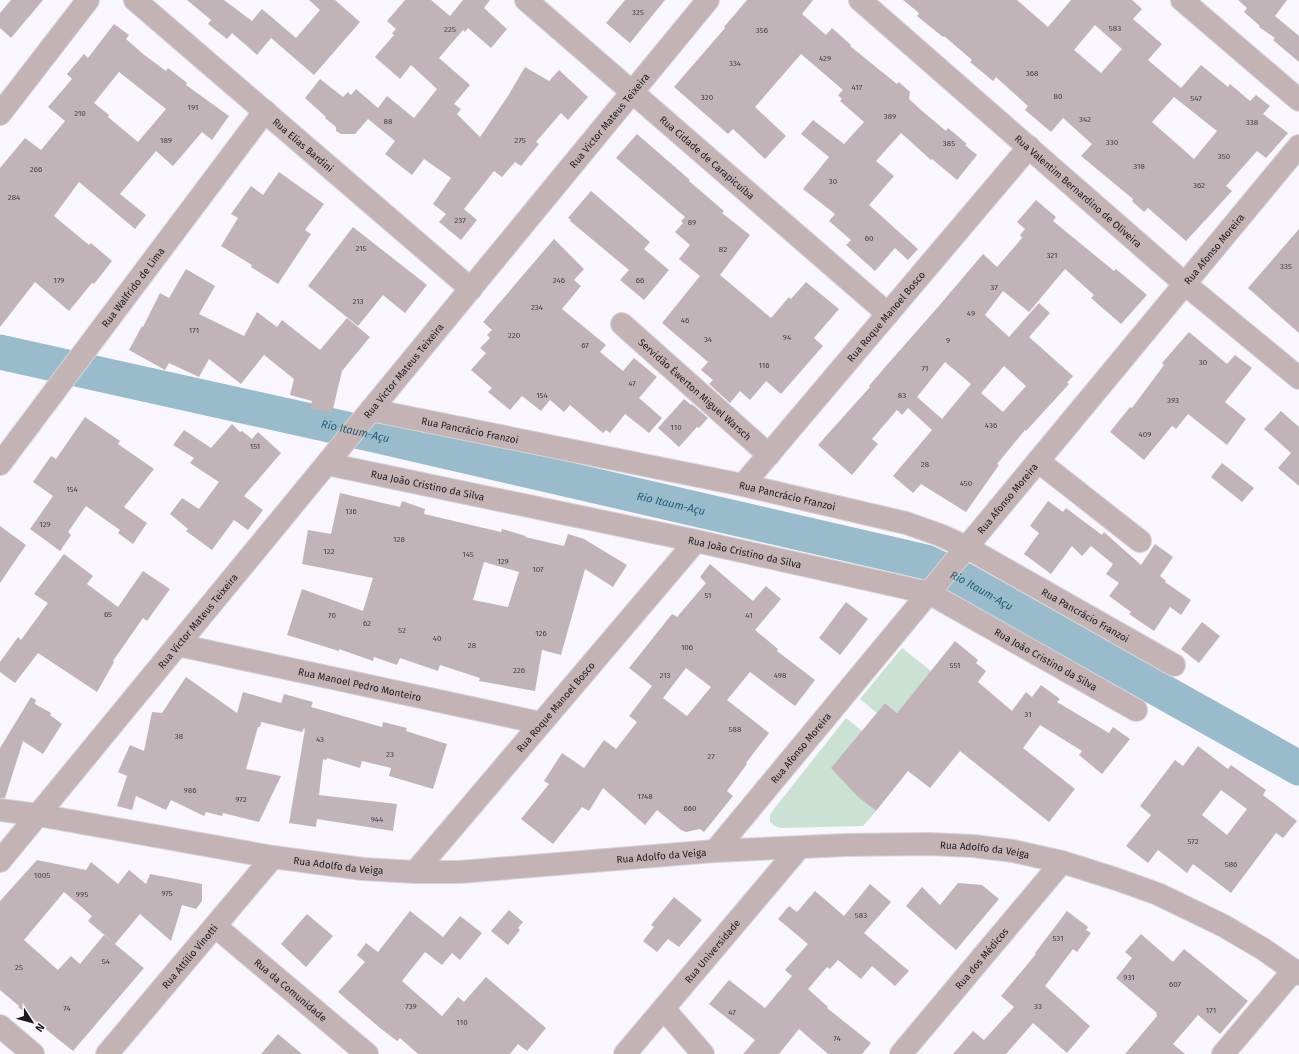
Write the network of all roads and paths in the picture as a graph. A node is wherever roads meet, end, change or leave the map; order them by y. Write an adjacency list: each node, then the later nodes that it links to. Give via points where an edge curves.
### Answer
1 (88, 0): 10 (street)
2 (135, 0): 9 (street, Rua Elias Bardini)
3 (526, 0): 7 (street, Rua Cidade de Carapicuíba)
4 (708, 0): 7 (street, Rua Victor Mateus Teixeira)
5 (860, 0): 12 (street, Rua Valentim Bernardino de Oliveira)
6 (1182, 0): 8 (street)
7 (633, 92): 14 (street, Rua Victor Mateus Teixeira); 15 (street, Rua Cidade de Carapicuíba)
8 (1299, 100)
9 (265, 111): 14 (street, Rua Elias Bardini); 21 (street, Rua Walfrido de Lima)
10 (0, 114)
11 (1299, 146): 13 (street, Rua Afonso Moreira)
12 (1029, 148): 13 (street, Rua Valentim Bernardino de Oliveira); 15 (street, Rua Roque Manoel Bosco)
13 (1185, 284): 17 (street, Rua Valentim Bernardino de Oliveira); 20 (street, Rua Afonso Moreira)
14 (471, 289): 18 (street, Rua Victor Mateus Teixeira)
15 (888, 314): 19 (street, Rua Roque Manoel Bosco)
16 (622, 324): 19 (street, Servidão Éwerton Miguel Warsch)
17 (1299, 378)
18 (366, 416): 22 (street, Rua Victor Mateus Teixeira); 23 (street, Rua Pancrácio Franzoi)
19 (769, 455): 23 (street, Rua Roque Manoel Bosco)
20 (1038, 461): 25 (street); 26 (street, Rua Afonso Moreira)
21 (0, 464)
22 (327, 464): 24 (street, Rua João Cristino da Silva); 28 (street, Rua Victor Mateus Teixeira)
23 (743, 485): 26 (street, Rua Pancrácio Franzoi, via 906,523 940,535)
24 (696, 541): 27 (street, Rua João Cristino da Silva); 31 (street, Rua Roque Manoel Bosco)
25 (1140, 541)
26 (961, 554): 27 (street, Rua Afonso Moreira); 29 (street, Rua Pancrácio Franzoi)
27 (933, 588): 30 (street, Rua João Cristino da Silva); 35 (street, Rua Afonso Moreira)
28 (178, 645): 31 (street, Rua Manoel Pedro Monteiro); 33 (street, Rua Victor Mateus Teixeira)
29 (1174, 665)
30 (1136, 710)
31 (541, 723): 39 (street, Rua Roque Manoel Bosco)
32 (0, 810): 33 (street, Rua Adolfo da Veiga)
33 (38, 815): 36 (street, Rua Adolfo da Veiga); 37 (street, Rua Victor Mateus Teixeira)
34 (799, 848): 35 (street, Rua Adolfo da Veiga); 38 (street, Rua Adolfo da Veiga, via 928,844 973,846 1013,851); 42 (street, Rua Universidade)
35 (715, 851): 39 (street, Rua Adolfo da Veiga, via 460,872)
36 (273, 857): 39 (street, Rua Adolfo da Veiga, via 363,869); 40 (street, Rua Attílio Vinotti)
37 (0, 861)
38 (1062, 862): 41 (street, Rua Adolfo da Veiga, via 1144,889 1192,909 1263,949); 49 (street, Rua dos Médicos)
39 (415, 872)
40 (215, 926): 45 (street, Rua Attílio Vinotti); 46 (street, Rua da Comunidade)
41 (1297, 972): 50 (street)
42 (664, 1009): 47 (street, Rua Universidade); 48 (street)
43 (0, 1026): 44 (street)
44 (33, 1054)
45 (107, 1054)
46 (367, 1054)
47 (625, 1054)
48 (702, 1054)
49 (900, 1054)
50 (1223, 1054)

